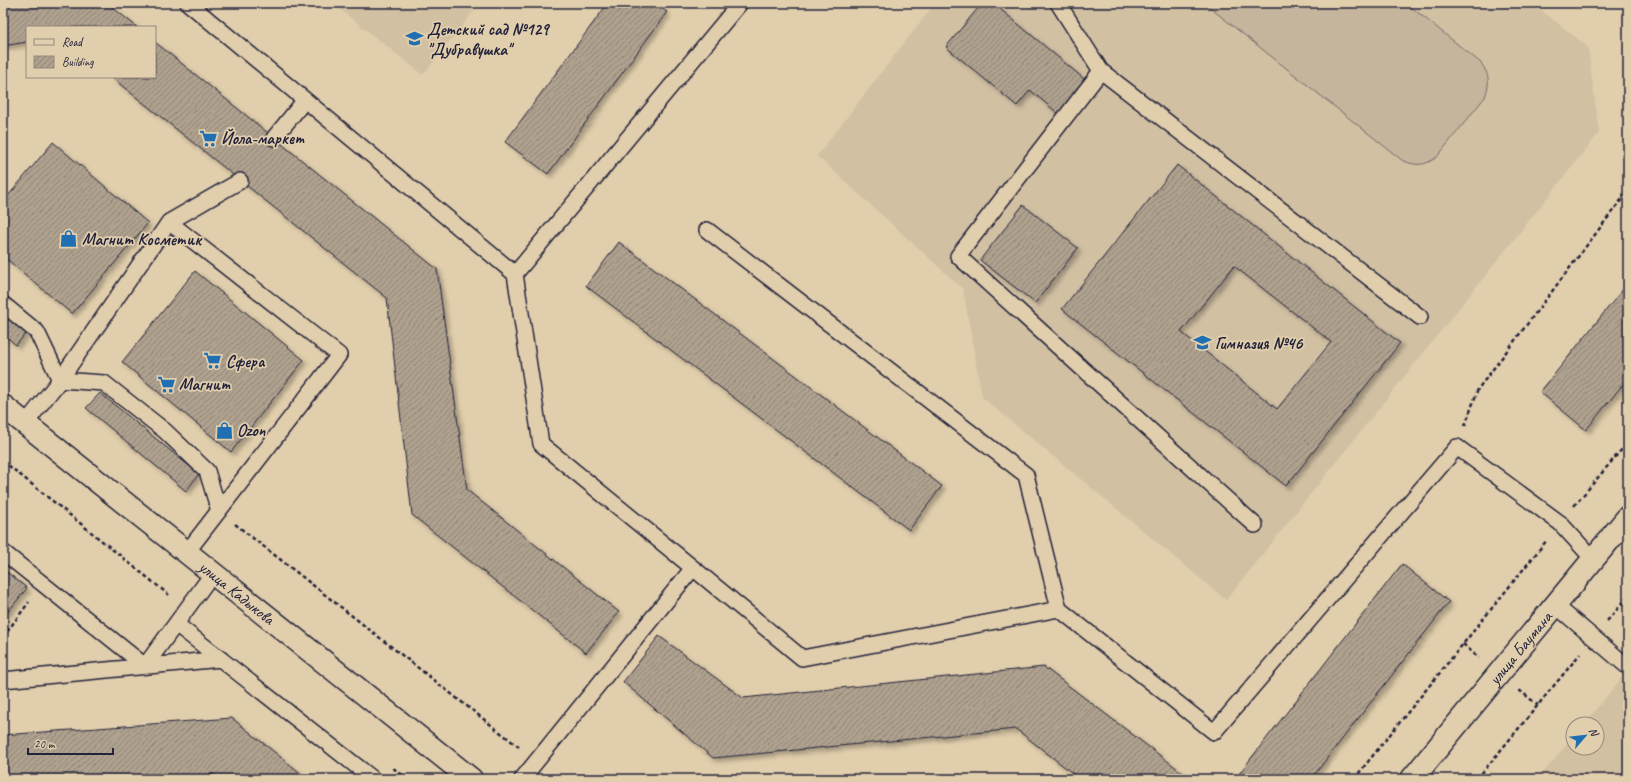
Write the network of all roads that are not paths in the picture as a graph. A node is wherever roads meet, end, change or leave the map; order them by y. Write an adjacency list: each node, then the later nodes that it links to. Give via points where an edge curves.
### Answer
1 (188, 3): 5 (lane)
2 (740, 3): 10 (lane)
3 (1058, 3): 4 (lane)
4 (1102, 71): 12 (lane); 18 (lane, via 958,256)
5 (305, 100): 6 (lane); 10 (lane)
6 (274, 138)
7 (240, 181): 8 (lane)
8 (169, 222): 13 (lane); 16 (lane, via 339,355)
9 (707, 230): 25 (lane, via 1026,475)
10 (515, 274): 22 (lane, via 541,444)
11 (3, 304): 13 (lane, via 37,332)
12 (1420, 317)
13 (60, 380): 15 (lane); 16 (lane, via 104,383 165,431 207,471)
14 (3, 406): 15 (street, улица Кадыкова)
15 (25, 424): 20 (street, улица Кадыкова)
16 (219, 511): 20 (lane)
17 (1628, 517): 21 (street, улица Баумана)
18 (1255, 525)
19 (3, 552): 28 (lane)
20 (187, 552): 23 (street, улица Кадыкова)
21 (1593, 559): 24 (street, улица Баумана); 25 (lane, via 1560,523 1457,446 1214,732)
22 (693, 568): 25 (lane, via 802,658); 33 (lane)
23 (213, 573): 26 (lane); 32 (street, улица Кадыкова)
24 (1555, 605): 29 (lane); 34 (street, улица Баумана)
25 (1059, 609)
26 (176, 624): 27 (lane); 28 (lane)
27 (221, 659): 28 (lane); 31 (lane)
28 (145, 666): 30 (lane)
29 (1628, 667)
30 (3, 680)
31 (373, 779)
32 (471, 779)
33 (522, 779)
34 (1412, 779)

